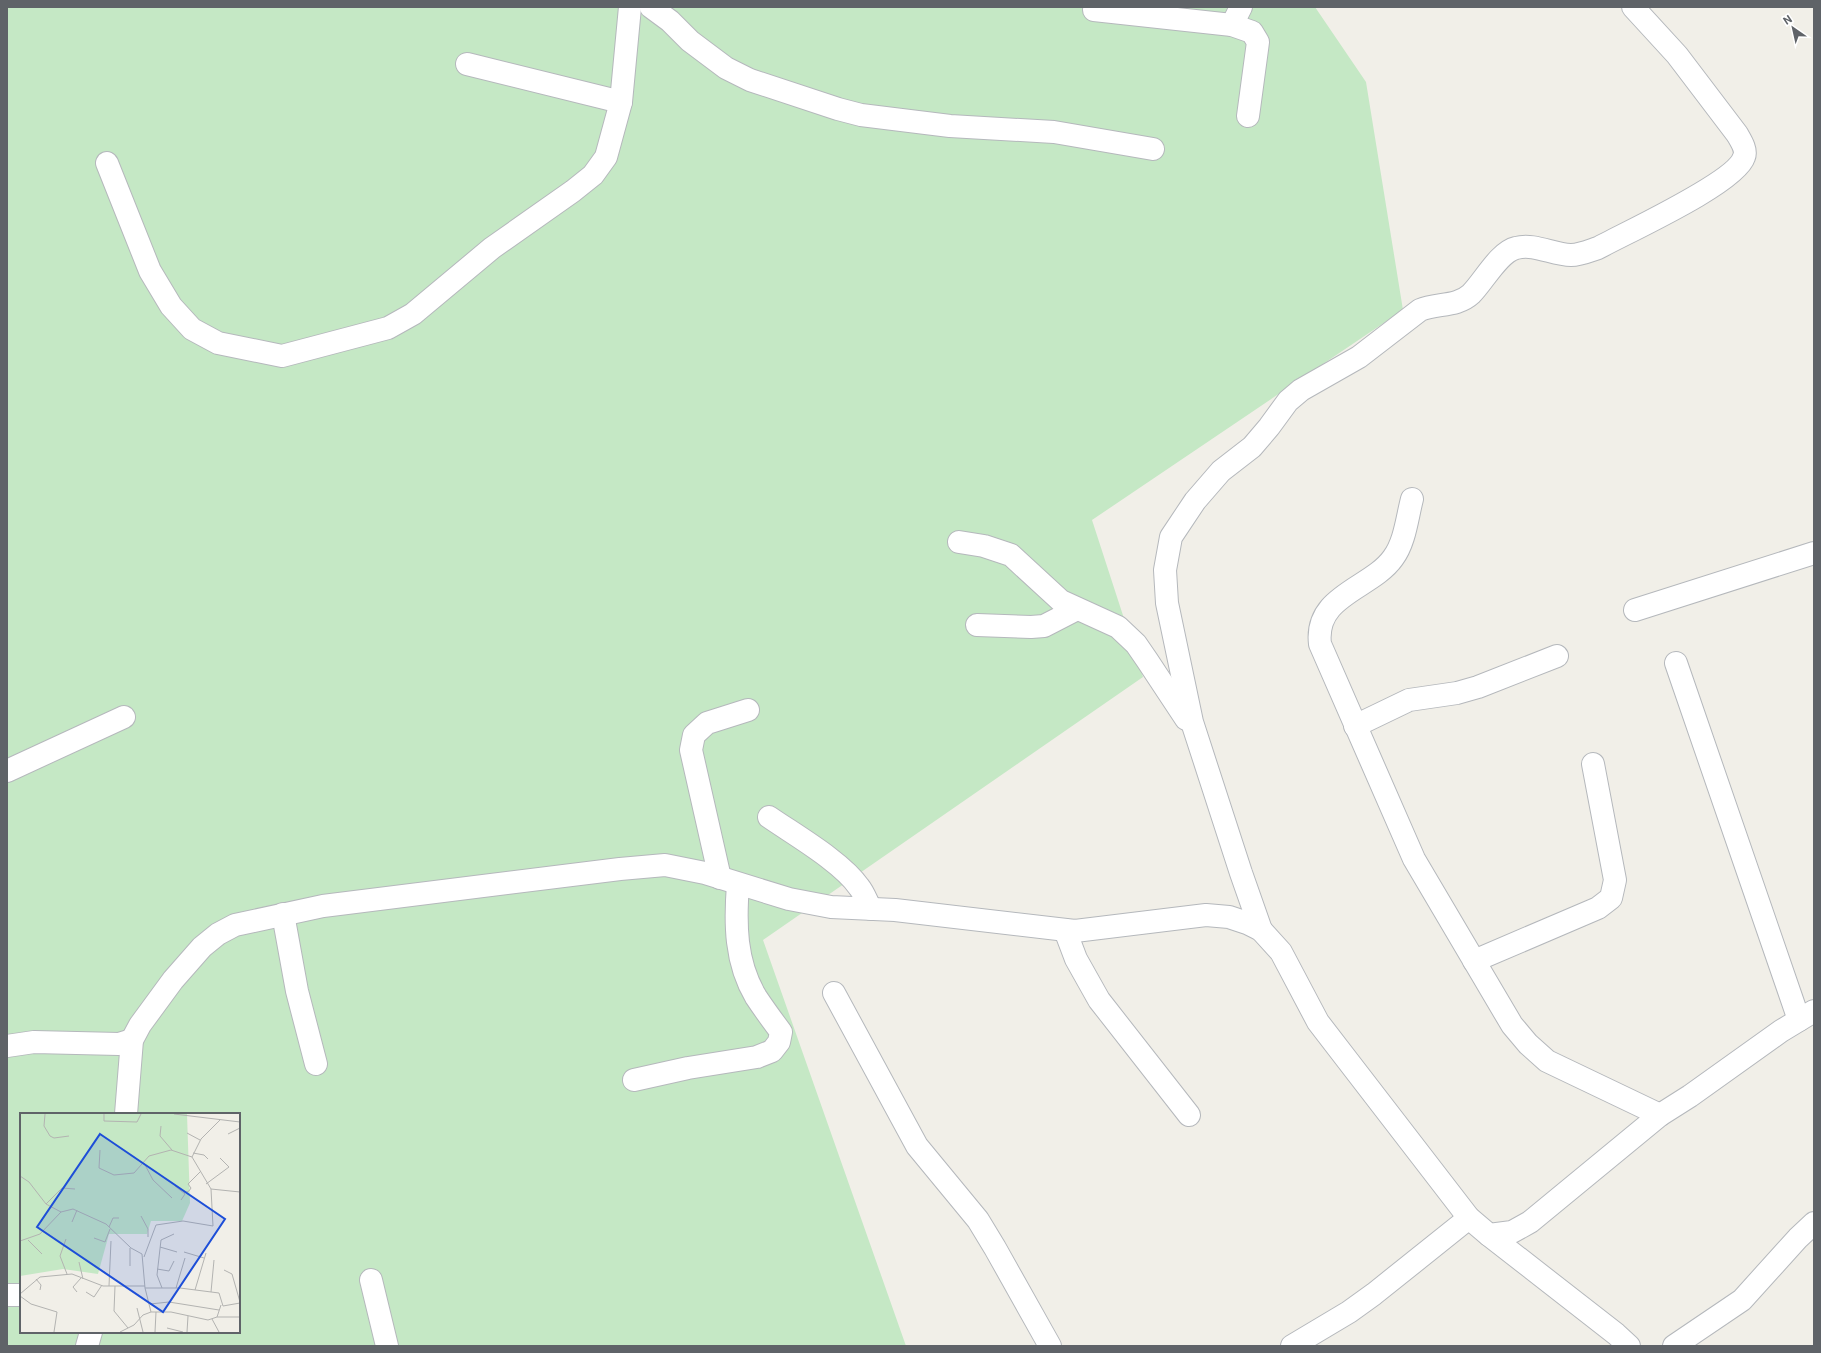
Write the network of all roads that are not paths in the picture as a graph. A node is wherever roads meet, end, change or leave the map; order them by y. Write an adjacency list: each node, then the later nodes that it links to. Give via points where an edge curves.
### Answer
1 (630, 7): 7 (street)
2 (651, 7): 9 (street, via 690,41 732,71 750,80 850,112 889,120 950,126 1054,132)
3 (1633, 7): 22 (street, via 1677,55 1737,134 1744,148 1744,157 1736,170 1718,184 1598,248 1571,255 1530,247 1516,248 1505,254 1471,295 1459,302 1429,306 1420,310 1359,357 1301,390 1288,402 1252,447 1221,470 1195,501 1171,537 1165,570 1167,603)
4 (1094, 10): 5 (street)
5 (1237, 16): 8 (street, via 1258,42)
6 (467, 64): 7 (street)
7 (621, 102): 10 (street, via 606,157 593,175 492,248 413,314 388,328 282,356 218,343 192,329 172,306 150,271)
8 (1248, 116)
9 (1154, 149)
10 (107, 163)
11 (1412, 499): 21 (street, via 1400,547 1394,558 1384,569 1336,602 1324,616 1319,632 1320,644)
12 (959, 542): 14 (street, via 984,546 1011,555 1049,591)
13 (1814, 553): 15 (street)
14 (1077, 609): 16 (street, via 1044,626); 22 (street, via 1118,628 1136,644)
15 (1635, 610)
16 (978, 625)
17 (1557, 656): 21 (street, via 1478,687 1457,693 1409,700)
18 (1676, 663): 33 (street)
19 (748, 710): 26 (street, via 707,723 694,735 691,750)
20 (124, 717): 24 (street)
21 (1355, 726): 31 (street, via 1414,859)
22 (1195, 731): 30 (street)
23 (1593, 764): 31 (street, via 1615,880 1611,898 1598,908)
24 (7, 771)
25 (769, 817): 27 (street, via 850,875 860,887)
26 (729, 881): 27 (street, via 789,899 832,907); 28 (street, via 665,865 323,906); 37 (street, via 744,970 756,996 781,1032 779,1042 772,1051 756,1057)
27 (871, 909): 29 (street)
28 (283, 914): 34 (street, via 235,924 202,947 172,980); 36 (street, via 297,991)
29 (1065, 930): 30 (street, via 1075,931 1206,915 1229,917); 39 (street, via 1076,959 1099,1000)
30 (1261, 930): 41 (street, via 1280,952 1318,1022)
31 (1474, 961): 40 (street, via 1512,1024 1528,1044 1547,1061)
32 (834, 993): 50 (street, via 917,1146 978,1220)
33 (1807, 1015): 40 (street)
34 (132, 1040): 35 (street, via 119,1044 34,1042); 38 (street)
35 (7, 1046)
36 (316, 1064)
37 (634, 1080)
38 (126, 1113)
39 (1190, 1114)
40 (1660, 1115): 43 (street, via 1530,1222 1512,1232)
41 (1469, 1218): 43 (street); 51 (street, via 1374,1294)
42 (1814, 1223): 53 (street, via 1742,1300)
43 (1489, 1235): 52 (street)
44 (371, 1280): 49 (street)
45 (7, 1295): 46 (street)
46 (20, 1295)
47 (91, 1333): 48 (street)
48 (87, 1346)
49 (387, 1346)
50 (1050, 1346)
51 (1292, 1346)
52 (1629, 1346)
53 (1674, 1346)

